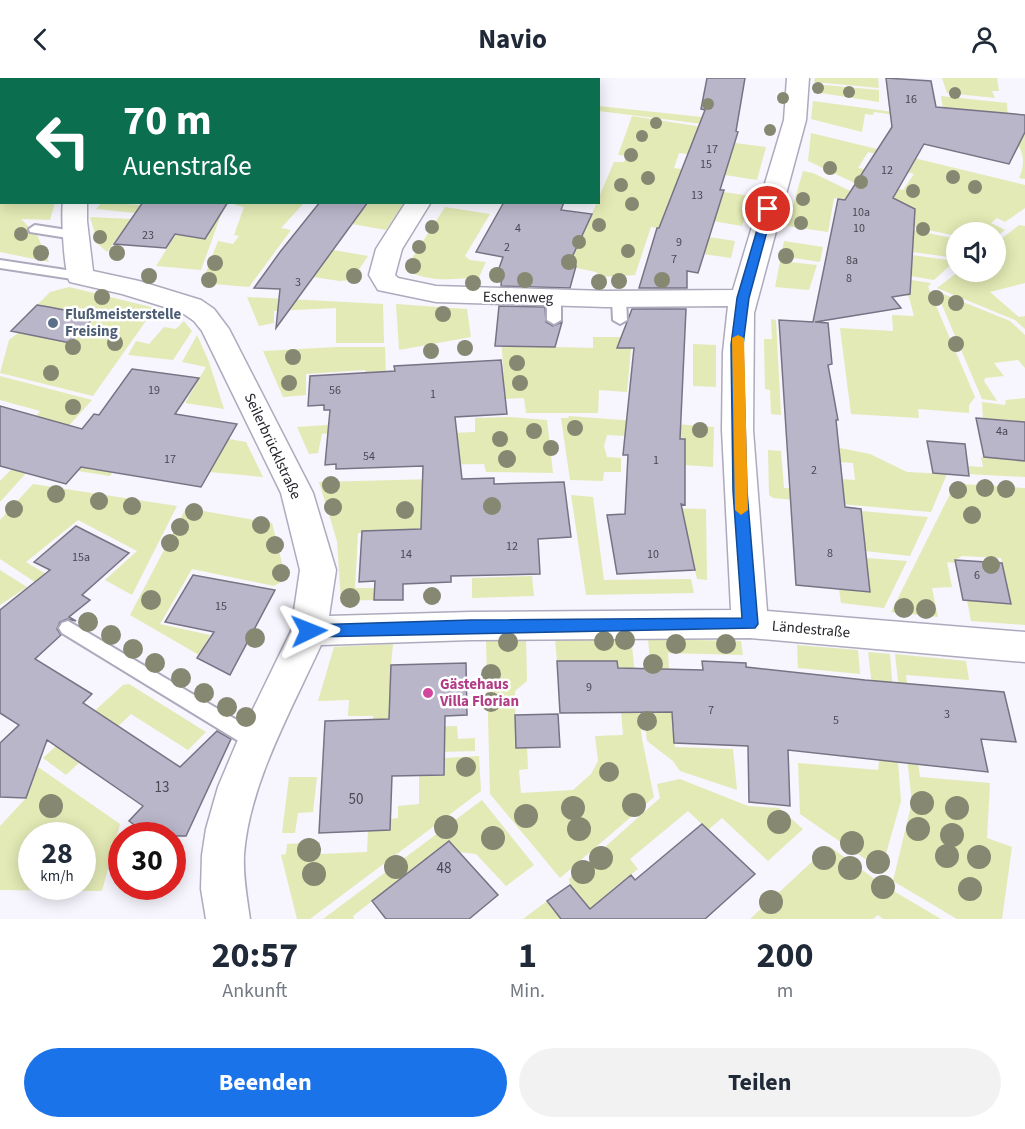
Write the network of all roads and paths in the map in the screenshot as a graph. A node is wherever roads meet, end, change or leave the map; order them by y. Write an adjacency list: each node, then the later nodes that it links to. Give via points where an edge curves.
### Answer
1 (798, 78): 8 (street, via 795,120)
2 (75, 204): 5 (street)
3 (418, 204): 8 (street, Eschenweg, via 384,262 382,275 388,284 408,291 554,309 620,310)
4 (35, 229): 5 (lane)
5 (74, 235): 7 (street)
6 (0, 264): 7 (lane)
7 (80, 276): 11 (street, Seilerbrücklstraße, via 129,286 191,306 215,329 297,493 318,570)
8 (743, 298): 9 (street, via 737,345 739,472)
9 (750, 624): 11 (street, Ländestraße); 12 (street, Ländestraße)
10 (68, 628): 13 (lane)
11 (309, 631): 13 (street, Seilerbrücklstraße)
12 (1025, 646)
13 (257, 742): 14 (street, Seilerbrücklstraße, via 227,829 223,889)
14 (228, 919)

